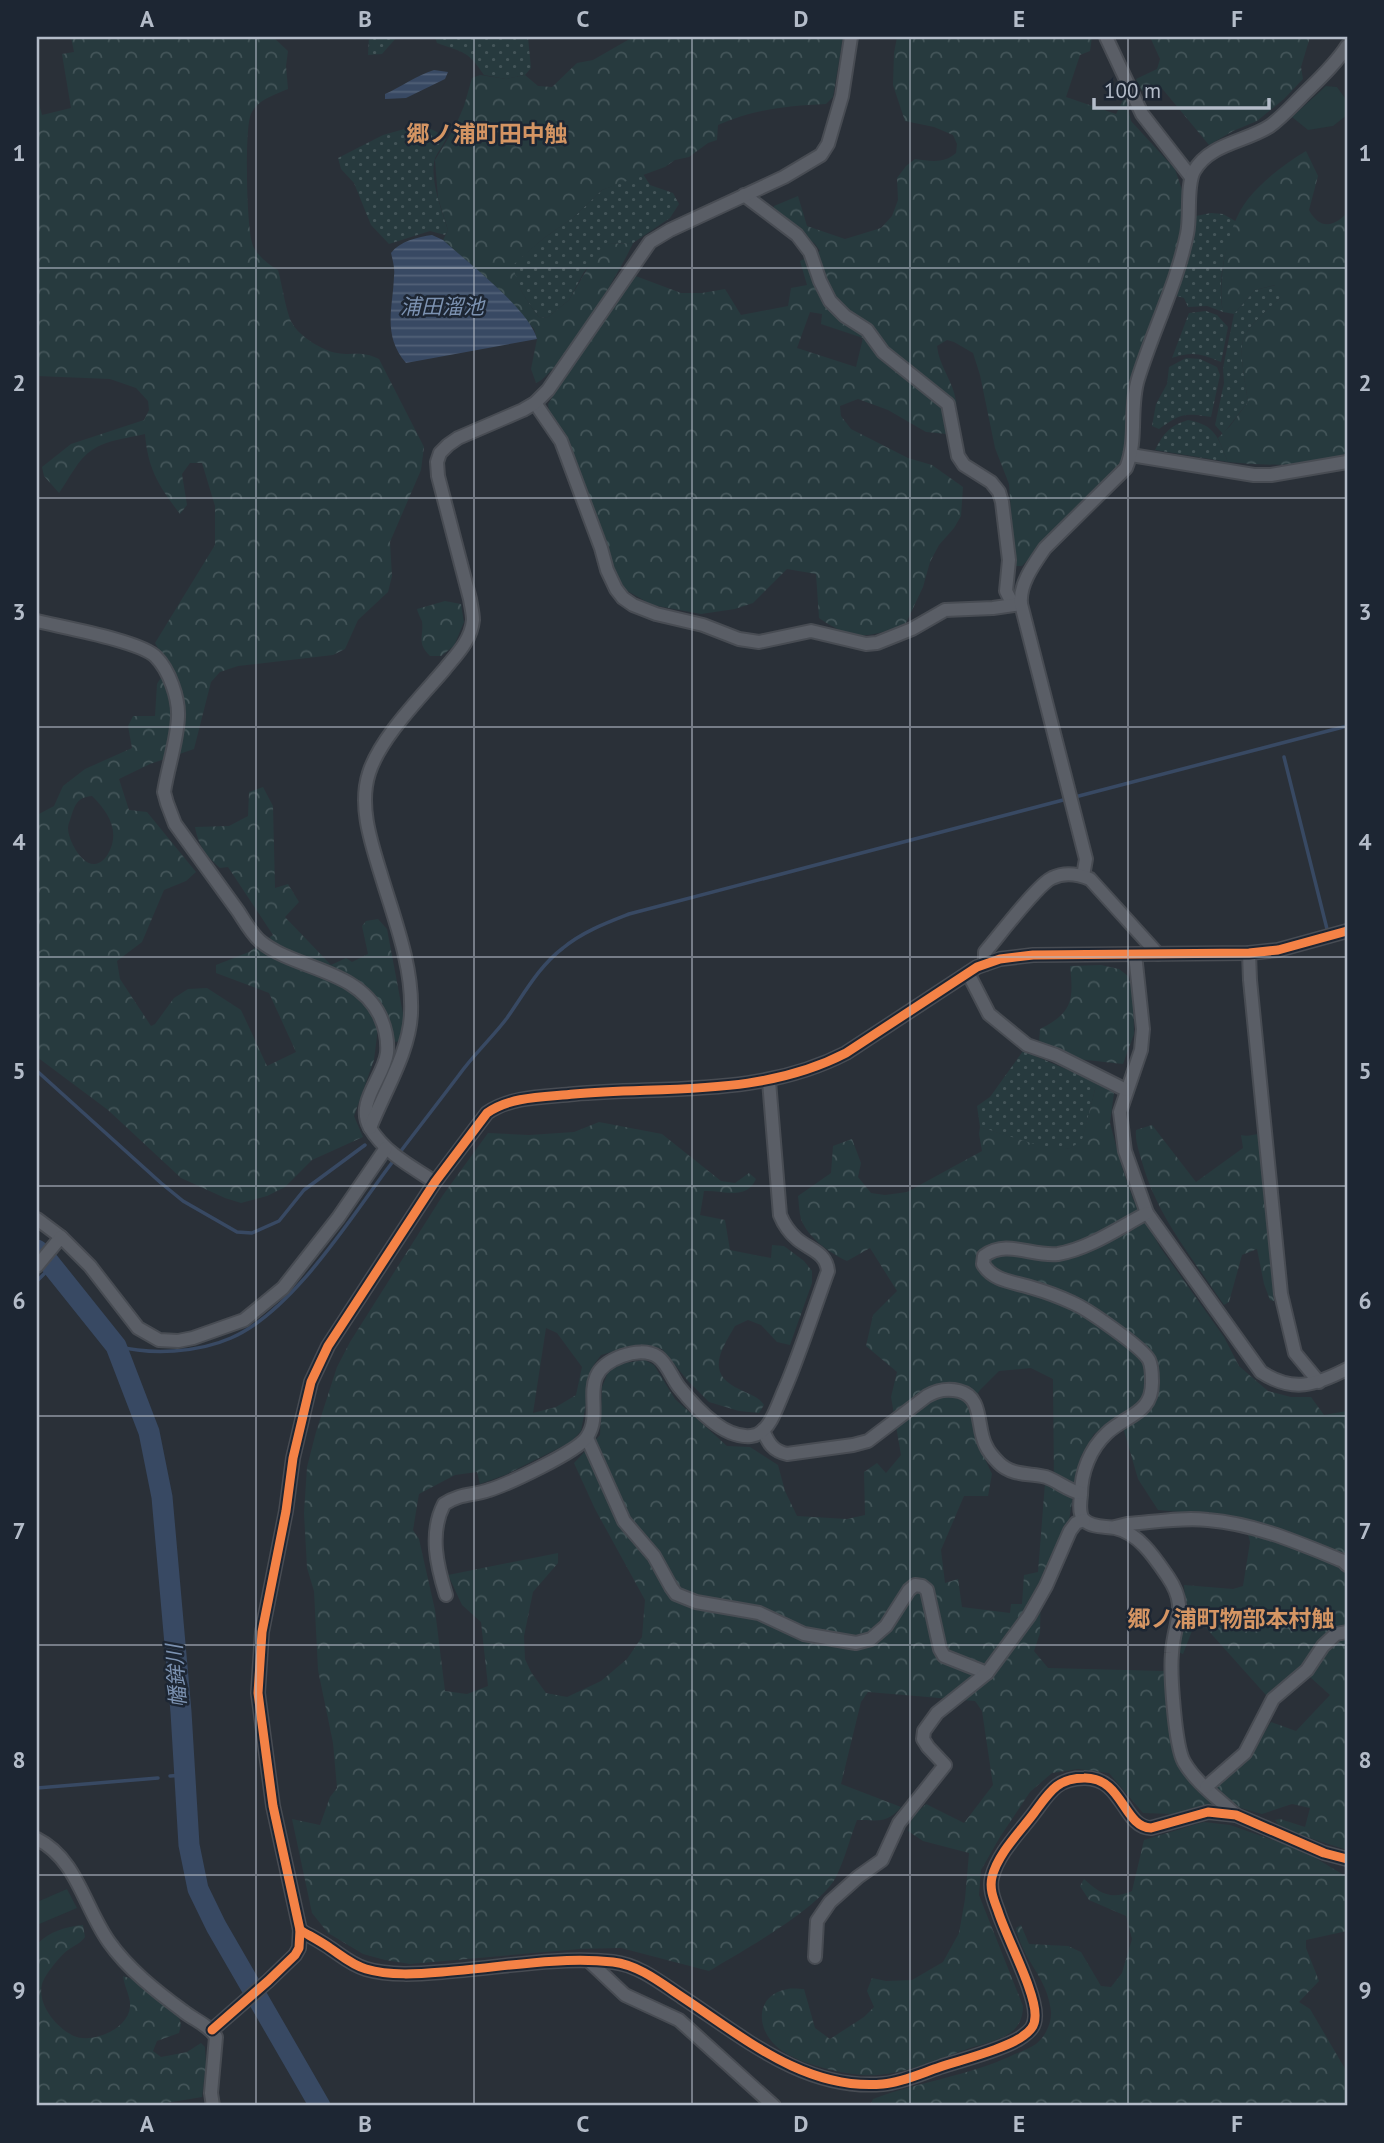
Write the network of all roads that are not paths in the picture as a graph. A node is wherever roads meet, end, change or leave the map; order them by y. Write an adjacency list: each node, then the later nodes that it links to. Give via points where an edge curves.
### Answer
1 (851, 37): 5 (street, via 842,96 821,155)
2 (1106, 37): 4 (street, via 1142,114)
3 (1347, 46): 4 (street, via 1338,61 1272,125 1215,150)
4 (1191, 177): 7 (street, via 1182,260 1137,381)
5 (744, 195): 6 (street, via 650,242); 9 (street, via 797,235 810,252 830,301 867,330 883,352 948,404 958,456 999,492 1009,560 1006,591)
6 (535, 403): 9 (street, via 561,441 616,589 633,605 739,639 759,642 811,631 866,644 912,629 944,610); 20 (street, via 458,438 440,453 437,462 473,619 463,647 382,746 369,773 370,835 404,953 411,1013 401,1055)
7 (1131, 455): 8 (street, via 1254,475); 9 (street, via 1126,468 1045,548)
8 (1347, 462)
9 (1017, 604): 11 (street, via 1086,859)
10 (37, 621): 20 (street, via 134,644 156,656 162,665 176,695 178,715 164,792 175,824 259,940 354,987 380,1017 387,1055 366,1106)
11 (1083, 876): 15 (street); 16 (street, via 1065,874 1043,883 985,952)
12 (1347, 931): 13 (street)
13 (1249, 953): 15 (street); 28 (street, via 1281,1294 1295,1353)
14 (1135, 954): 15 (street); 16 (street, via 1033,955); 19 (street, via 1143,1029)
15 (1158, 954)
16 (985, 964): 17 (street)
17 (968, 973): 18 (street, via 846,1053); 19 (street, via 989,1014 1027,1045)
18 (769, 1081): 22 (street, via 509,1101 477,1123); 29 (street, via 780,1215 797,1239 823,1256 828,1271 792,1372 771,1422)
19 (1126, 1090): 23 (street, via 1120,1112 1125,1151)
20 (370, 1128): 21 (street)
21 (389, 1151): 22 (street); 25 (street, via 283,1288 244,1320 193,1338 159,1340 138,1328 90,1266)
22 (435, 1182): 42 (street, via 328,1346 311,1382 293,1458 262,1632 258,1693 273,1806)
23 (1147, 1213): 28 (street, via 1261,1372 1291,1384); 31 (street, via 1059,1254 1005,1248 984,1256 986,1270 994,1276 1076,1304 1149,1359 1152,1388 1148,1402 1094,1448 1082,1474)
24 (37, 1219): 25 (street)
25 (60, 1239): 26 (street)
26 (37, 1266)
27 (1347, 1368): 28 (street)
28 (1319, 1382)
29 (763, 1430): 30 (street, via 749,1436 728,1432 695,1405 661,1358 639,1352 605,1364 598,1372); 31 (street, via 778,1452 787,1454 853,1445 868,1441 937,1391 956,1390 975,1401 985,1445 1006,1470 1046,1477)
30 (587, 1438): 35 (street, via 511,1481 444,1504 436,1557); 37 (street, via 624,1521 654,1556 676,1594 759,1614 804,1634 856,1643 871,1639 886,1626 909,1590 922,1586 944,1656)
31 (1081, 1493): 32 (street)
32 (1084, 1520): 33 (street); 37 (street, via 1070,1531 1029,1616)
33 (1115, 1528): 34 (street, via 1206,1519 1276,1533); 38 (street, via 1138,1539 1175,1588 1180,1605 1171,1662 1178,1746 1184,1762)
34 (1347, 1565)
35 (446, 1595)
36 (1347, 1632): 38 (street, via 1336,1634 1307,1670 1273,1699 1245,1753)
37 (986, 1673): 43 (street, via 937,1713 924,1731 923,1739 945,1765 899,1823 882,1860 830,1902 817,1921)
38 (1206, 1787): 39 (street)
39 (1236, 1815): 41 (street); 44 (street, via 1208,1812 1145,1828 1099,1779 1061,1782 997,1862 992,1877 996,1907 1031,1995 1035,2020 1031,2029 1020,2039 884,2084 824,2079 794,2068 645,1973 615,1962)
40 (37, 1839): 45 (street, via 63,1857 94,1920 123,1960)
41 (1347, 1859)
42 (300, 1930): 44 (street, via 348,1961 376,1971 419,1973); 45 (street, via 295,1955)
43 (815, 1957)
44 (590, 1962): 47 (street, via 625,1995 679,2020)
45 (212, 2030): 46 (street, via 216,2037)
46 (213, 2106)
47 (774, 2106)

